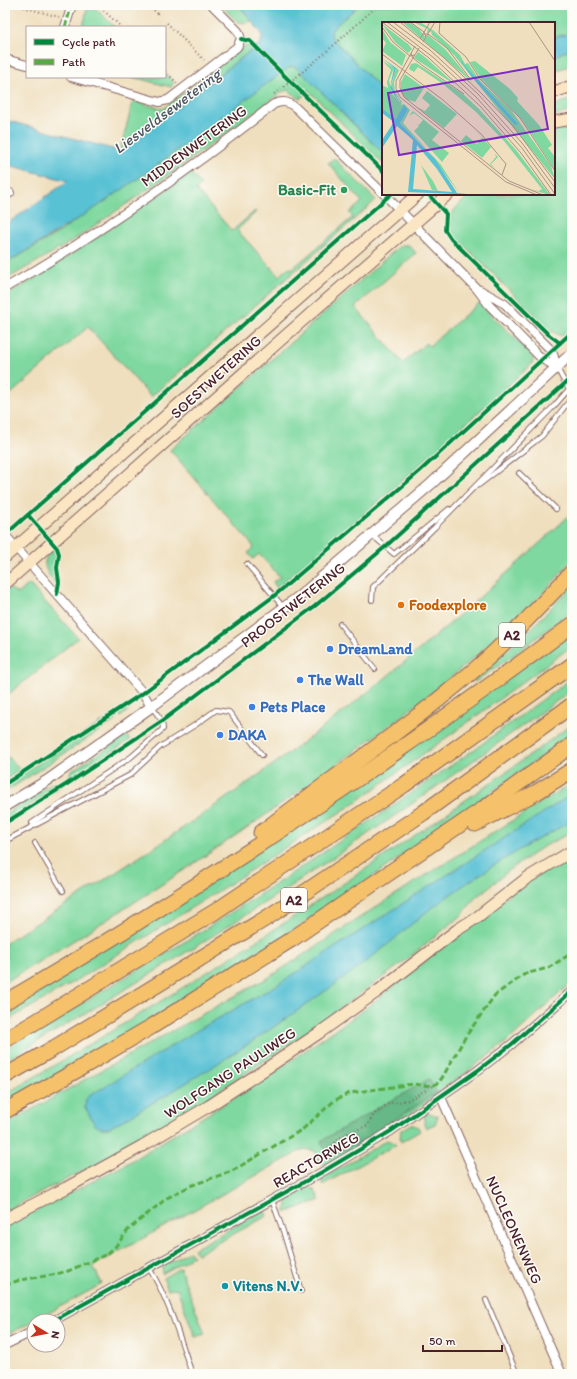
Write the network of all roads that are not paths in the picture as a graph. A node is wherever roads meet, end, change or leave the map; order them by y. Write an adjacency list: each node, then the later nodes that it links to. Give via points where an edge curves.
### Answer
1 (72, 5): 3 (street)
2 (212, 5): 6 (street, via 238,31 241,39 237,47 212,68 168,100 159,102)
3 (66, 23)
4 (5, 59): 5 (street)
5 (26, 65)
6 (75, 78)
7 (572, 86): 8 (main road)
8 (555, 92)
9 (572, 119): 10 (main road)
10 (555, 122)
11 (382, 193): 17 (street, MIDDENWETERING, via 296,108 288,102 281,101 193,167)
12 (384, 195): 15 (street)
13 (417, 195): 15 (main road, SOESTWETERING)
14 (447, 195): 16 (main road, SOESTWETERING)
15 (399, 210): 16 (street); 27 (main road, SOESTWETERING)
16 (413, 225): 18 (street); 29 (main road, SOESTWETERING)
17 (5, 288)
18 (477, 289): 20 (street, via 489,305 542,359); 20 (street, via 505,304 552,351)
19 (572, 353): 20 (street)
20 (557, 367): 23 (lane, via 569,389); 26 (street, via 431,484)
21 (572, 399): 23 (lane, via 542,436)
22 (519, 473): 24 (lane)
23 (467, 494): 26 (lane, via 394,554); 33 (lane, via 374,588)
24 (556, 509)
25 (5, 535): 27 (street)
26 (371, 535): 34 (street)
27 (16, 547): 28 (main road, SOESTWETERING); 29 (street)
28 (5, 557)
29 (29, 562): 32 (main road, SOESTWETERING); 40 (street, via 143,693)
30 (247, 564): 34 (lane)
31 (572, 572): 52 (highway, A2, via 526,622 447,692)
32 (5, 584)
33 (372, 600)
34 (284, 608): 40 (street)
35 (340, 624): 38 (lane)
36 (572, 625): 52 (highway, A2, via 315,808)
37 (572, 665): 56 (highway, A2, via 404,785 216,911)
38 (375, 669)
39 (572, 705): 57 (highway, A2, via 423,813 268,918)
40 (151, 707): 44 (street, via 48,780); 45 (lane, via 162,721 164,729 131,757)
41 (572, 745): 49 (highway, A2)
42 (262, 755): 45 (lane, via 229,712 216,710 160,747 130,775)
43 (572, 770): 49 (highway, A2, via 537,792)
44 (5, 806)
45 (15, 835): 46 (lane)
46 (5, 842)
47 (34, 843): 51 (lane)
48 (572, 843): 53 (main road, WOLFGANG PAULIWEG, via 524,871 471,914)
49 (423, 850): 59 (highway, A2, via 202,995)
50 (572, 851): 53 (main road, WOLFGANG PAULIWEG, via 527,878)
51 (63, 890)
52 (182, 895): 55 (highway, A2)
53 (457, 930): 61 (main road, WOLFGANG PAULIWEG, via 325,1029 228,1094 142,1146)
54 (572, 990): 58 (street, REACTORWEG, via 512,1044)
55 (5, 1002)
56 (5, 1040)
57 (5, 1076)
58 (441, 1097): 60 (street, REACTORWEG, via 370,1144); 70 (street, NUCLEONENWEG)
59 (5, 1111)
60 (272, 1199): 62 (street, REACTORWEG); 63 (lane)
61 (5, 1219)
62 (149, 1268): 65 (street, REACTORWEG); 68 (lane, via 164,1297)
63 (301, 1291)
64 (486, 1300): 69 (lane)
65 (66, 1314)
66 (26, 1335): 67 (street)
67 (5, 1345)
68 (192, 1374)
69 (517, 1374)
70 (562, 1374)

